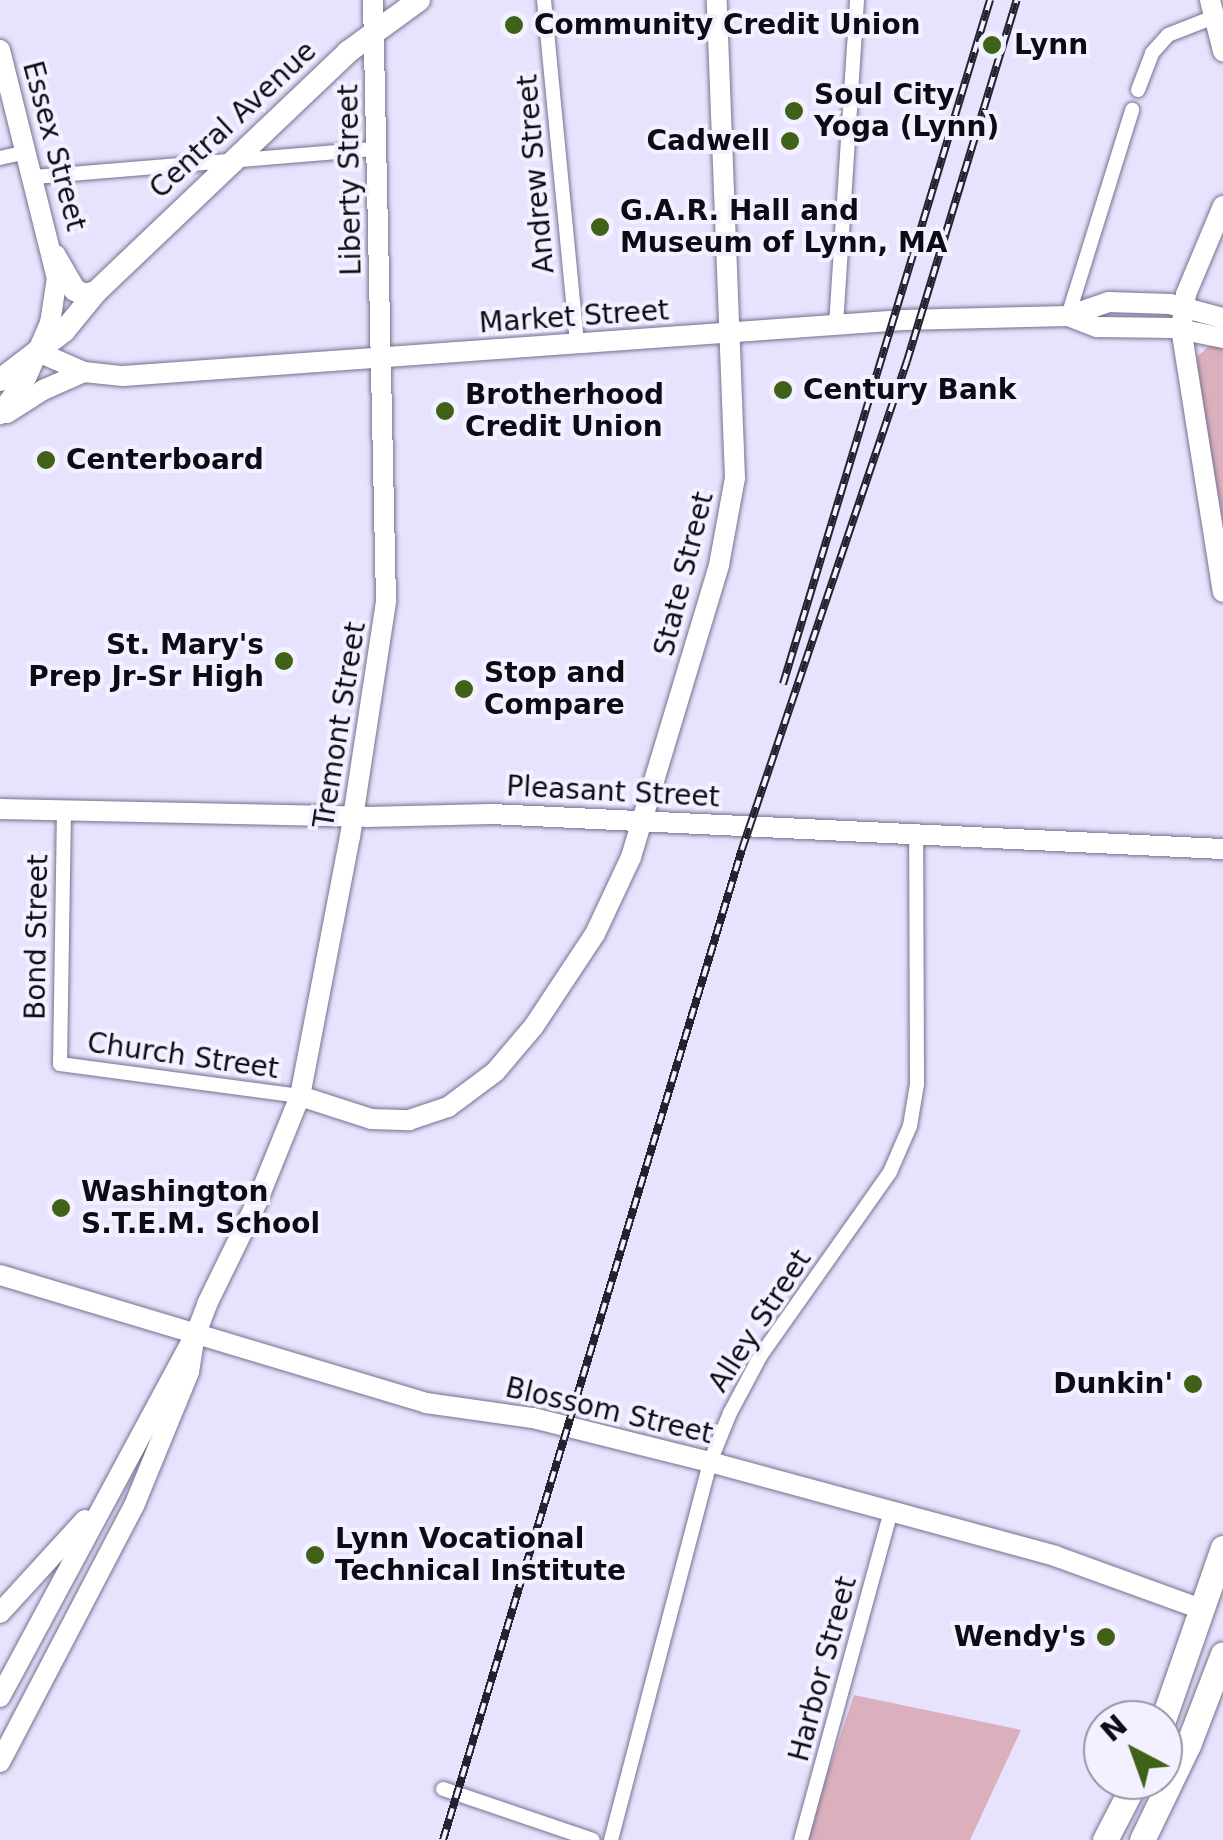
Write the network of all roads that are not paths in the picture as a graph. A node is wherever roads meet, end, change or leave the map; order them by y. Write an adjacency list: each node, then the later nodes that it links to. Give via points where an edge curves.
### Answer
1 (373, 0): 7 (main road, Liberty Street)
2 (418, 0): 7 (main road, Central Avenue)
3 (544, 0): 26 (street, Andrew Street)
4 (718, 0): 25 (main road, State Street)
5 (857, 0): 22 (street)
6 (1212, 8): 9 (main road); 10 (street, via 1168,35 1152,53)
7 (374, 30): 12 (main road, Liberty Street); 15 (main road, Central Avenue)
8 (0, 50): 13 (main road, Essex Street)
9 (1223, 50)
10 (1138, 90)
11 (1132, 110): 21 (street)
12 (377, 148): 15 (street); 28 (main road, Liberty Street)
13 (27, 152): 14 (street); 16 (main road, Essex Street)
14 (0, 158)
15 (234, 160): 16 (street); 19 (main road, Central Avenue)
16 (34, 177): 18 (main road, Essex Street)
17 (1223, 206): 20 (main road)
18 (55, 256): 19 (main road, via 75,290 85,296); 27 (main road, Essex Street, via 56,300)
19 (96, 292): 27 (main road, Central Avenue, via 64,332)
20 (1184, 306): 21 (main road, Market Street, via 1102,303); 23 (main road); 24 (main road, Market Street)
21 (1068, 316): 22 (main road, Market Street); 23 (main road, Market Street, via 1097,328)
22 (836, 325): 25 (main road, Market Street)
23 (1181, 328): 24 (main road, Market Street); 32 (main road)
24 (1221, 331)
25 (729, 334): 26 (main road, Market Street); 36 (main road, State Street, via 737,453 726,533)
26 (577, 344): 28 (main road, Market Street)
27 (36, 351): 29 (main road, Market Street); 30 (main road, Central Avenue); 31 (main road, Essex Street)
28 (382, 358): 29 (main road, Market Street, via 130,376); 35 (main road, Tremont Street, via 386,600)
29 (84, 372): 31 (main road, Market Street)
30 (0, 380)
31 (0, 416)
32 (1223, 592)
33 (0, 809): 34 (main road, Pleasant Street)
34 (64, 810): 35 (main road, Pleasant Street); 39 (street, Bond Street)
35 (354, 816): 36 (main road, Pleasant Street); 40 (main road, Tremont Street)
36 (642, 822): 37 (main road, Pleasant Street); 40 (main road, State Street, via 594,934 534,1026 494,1072 448,1107 409,1120 371,1118)
37 (916, 834): 38 (main road, Pleasant Street); 43 (street, Alley Street, via 917,1084 910,1126 890,1172 760,1355)
38 (1223, 849)
39 (60, 1064): 40 (street, Church Street)
40 (300, 1096): 42 (main road, Tremont Street)
41 (0, 1275): 42 (main road, Blossom Street)
42 (195, 1336): 43 (main road, Blossom Street, via 426,1403 533,1418); 44 (main road); 52 (main road, via 189,1372 134,1506)
43 (710, 1462): 45 (main road, Blossom Street); 56 (street, Alley Street)
44 (106, 1496): 47 (main road); 50 (main road)
45 (891, 1511): 48 (main road, Blossom Street, via 1062,1558); 57 (street, Harbor Street)
46 (1223, 1548): 48 (highway)
47 (0, 1613)
48 (1214, 1613): 51 (highway)
49 (1223, 1654): 59 (highway)
50 (0, 1697)
51 (1173, 1700)
52 (0, 1762)
53 (443, 1789): 55 (street)
54 (1126, 1800): 58 (highway)
55 (593, 1840)
56 (611, 1840)
57 (801, 1840)
58 (1105, 1840)
59 (1142, 1840)

